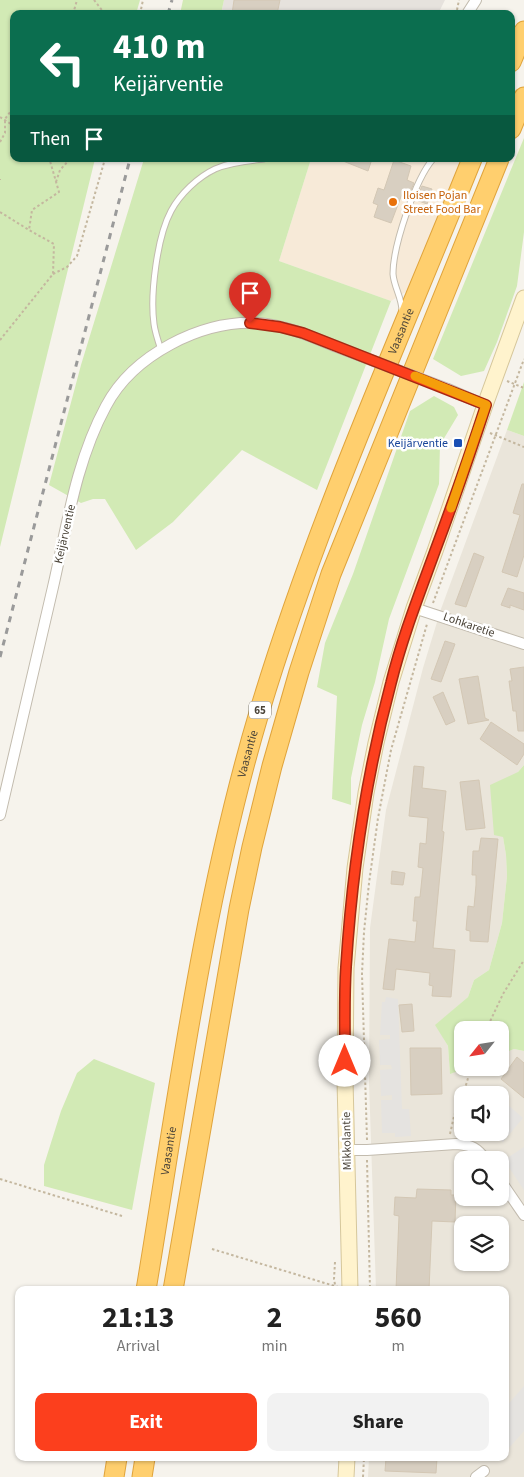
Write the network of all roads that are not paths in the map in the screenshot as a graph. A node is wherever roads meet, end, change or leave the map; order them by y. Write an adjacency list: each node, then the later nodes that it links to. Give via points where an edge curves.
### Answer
1 (524, 26): 3 (lane)
2 (524, 31): 4 (highway)
3 (515, 38)
4 (515, 52)
5 (524, 97): 6 (highway)
6 (515, 119)
7 (242, 162): 13 (lane, via 215,170 197,181 172,210 164,227 154,285 154,324)
8 (431, 162): 12 (lane, via 414,192 396,245 393,275 402,302)
9 (471, 162): 12 (highway, Vaasantie / 65)
10 (498, 162): 23 (highway, Vaasantie / 65, via 332,574 299,672 259,820 239,910)
11 (524, 298): 14 (main road, Mikkolantie)
12 (398, 340): 22 (highway, Vaasantie / 65, via 344,469 300,590 235,804 200,960)
13 (161, 350): 14 (street, Keijärventie, bridge, via 183,338 226,326 260,324 280,327 303,333); 17 (street, Keijärventie, via 138,367 116,391 98,421 89,446 78,478)
14 (486, 405): 15 (main road, Mikkolantie)
15 (414, 608): 16 (street, Lohkaretie); 18 (main road, Mikkolantie, via 376,743 355,868 346,968)
16 (524, 644)
17 (0, 815)
18 (347, 1150): 19 (street, via 467,1145); 24 (main road, Mikkolantie)
19 (479, 1151)
20 (509, 1193): 21 (street)
21 (524, 1215)
22 (147, 1286)
23 (174, 1286)
24 (346, 1286)
25 (117, 1461): 28 (highway)
26 (145, 1461): 29 (highway)
27 (347, 1461): 30 (main road)
28 (114, 1477)
29 (142, 1477)
30 (346, 1477)

